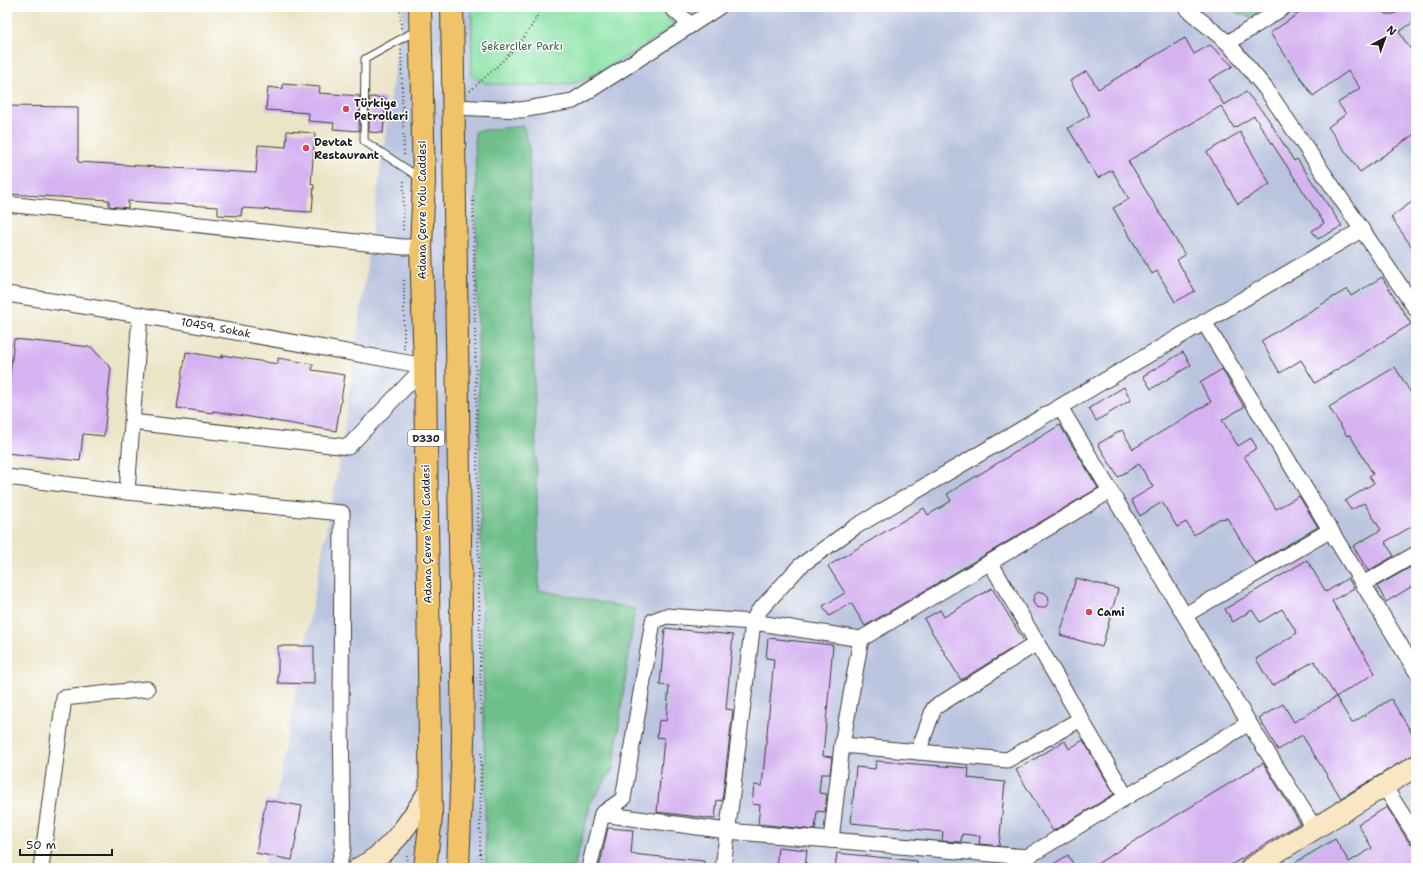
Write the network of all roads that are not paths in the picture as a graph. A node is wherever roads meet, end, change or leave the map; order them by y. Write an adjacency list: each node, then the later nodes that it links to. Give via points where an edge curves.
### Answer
1 (420, 7): 8 (highway, Adana Çevre Yolu Caddesi / D330)
2 (452, 7): 10 (highway, D330)
3 (671, 7): 7 (street)
4 (719, 7): 7 (street)
5 (1284, 7): 9 (street)
6 (1186, 8): 9 (street)
7 (691, 25): 10 (street, via 573,101 521,110)
8 (419, 29): 11 (highway, Adana Çevre Yolu Caddesi / D330); 11 (lane, via 365,59 364,141)
9 (1228, 43): 13 (street, via 1266,89)
10 (453, 107): 48 (highway, D330, via 463,741)
11 (424, 180): 14 (highway, Adana Çevre Yolu Caddesi / D330)
12 (7, 204): 14 (street)
13 (1361, 230): 16 (street); 18 (street)
14 (421, 247): 19 (highway, Adana Çevre Yolu Caddesi / D330)
15 (7, 294): 17 (street, 10459. Sokak)
16 (1416, 309)
17 (140, 315): 19 (street, 10459. Sokak); 21 (street)
18 (1204, 322): 20 (street); 25 (street)
19 (425, 366): 21 (street, via 348,447); 41 (highway, Adana Çevre Yolu Caddesi / D330)
20 (1060, 406): 23 (street); 30 (street, via 855,527 800,566 757,612)
21 (132, 422): 24 (street)
22 (7, 477): 24 (street)
23 (1110, 491): 27 (street); 29 (street)
24 (127, 492): 51 (street, via 342,513 343,848)
25 (1331, 530): 28 (street); 29 (street)
26 (1416, 554): 28 (street)
27 (990, 562): 31 (street); 32 (street)
28 (1363, 584): 33 (street)
29 (1185, 615): 36 (street)
30 (753, 622): 31 (street); 43 (street, via 666,616 653,621 623,799); 45 (street)
31 (860, 640): 37 (street)
32 (1037, 643): 35 (street); 38 (street, via 934,708)
33 (1416, 671)
34 (147, 689): 50 (street, via 64,698)
35 (1081, 719): 38 (street, via 1007,760); 42 (street)
36 (1249, 723): 42 (street); 44 (street)
37 (842, 745): 38 (street); 47 (street)
38 (918, 752)
39 (1416, 766): 40 (street)
40 (1384, 786): 44 (street); 46 (street)
41 (430, 790): 52 (street, via 393,843 370,863); 53 (highway, Adana Çevre Yolu Caddesi / D330, via 431,817)
42 (1126, 797): 49 (street)
43 (602, 814): 45 (street); 54 (street)
44 (1315, 829): 56 (street)
45 (727, 830): 47 (street); 55 (street)
46 (1416, 836)
47 (831, 840): 49 (street)
48 (461, 862)
49 (1028, 863)
50 (41, 868)
51 (338, 868)
52 (359, 868)
53 (425, 868)
54 (589, 868)
55 (723, 868)
56 (1251, 868)

